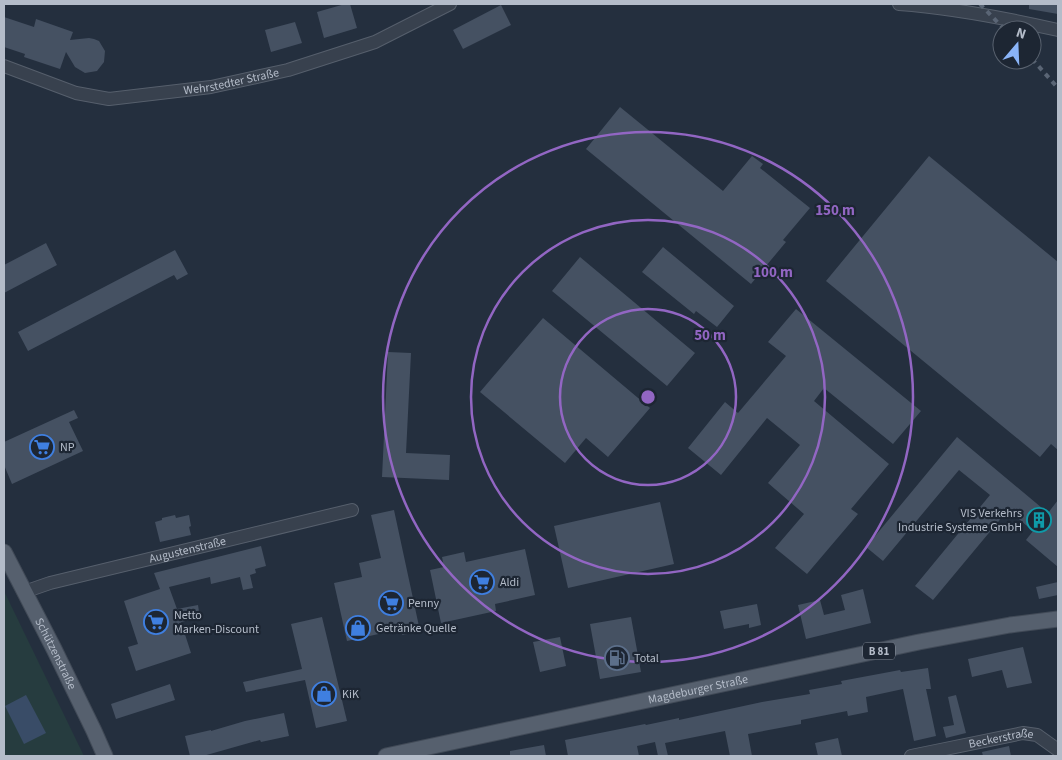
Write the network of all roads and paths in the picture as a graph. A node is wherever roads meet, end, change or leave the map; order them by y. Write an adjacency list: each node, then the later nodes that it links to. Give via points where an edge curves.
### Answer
1 (450, 4): 4 (street, Wehrstedter Straße, via 375,42 288,70 211,87 109,98 76,94)
2 (899, 4): 3 (street, via 978,13)
3 (1058, 30)
4 (4, 66)
5 (352, 510): 7 (street, Augustenstraße)
6 (4, 552): 7 (main road, Schützenstraße)
7 (24, 592): 12 (main road, Schützenstraße)
8 (1058, 609): 10 (main road, Magdeburger Straße / B 81)
9 (1058, 619): 10 (main road, Magdeburger Straße / B 81)
10 (1010, 625): 13 (main road, Magdeburger Straße / B 81)
11 (1058, 750): 14 (street, Beckerstraße, via 1036,735 1023,733)
12 (104, 756)
13 (386, 756)
14 (911, 756)

